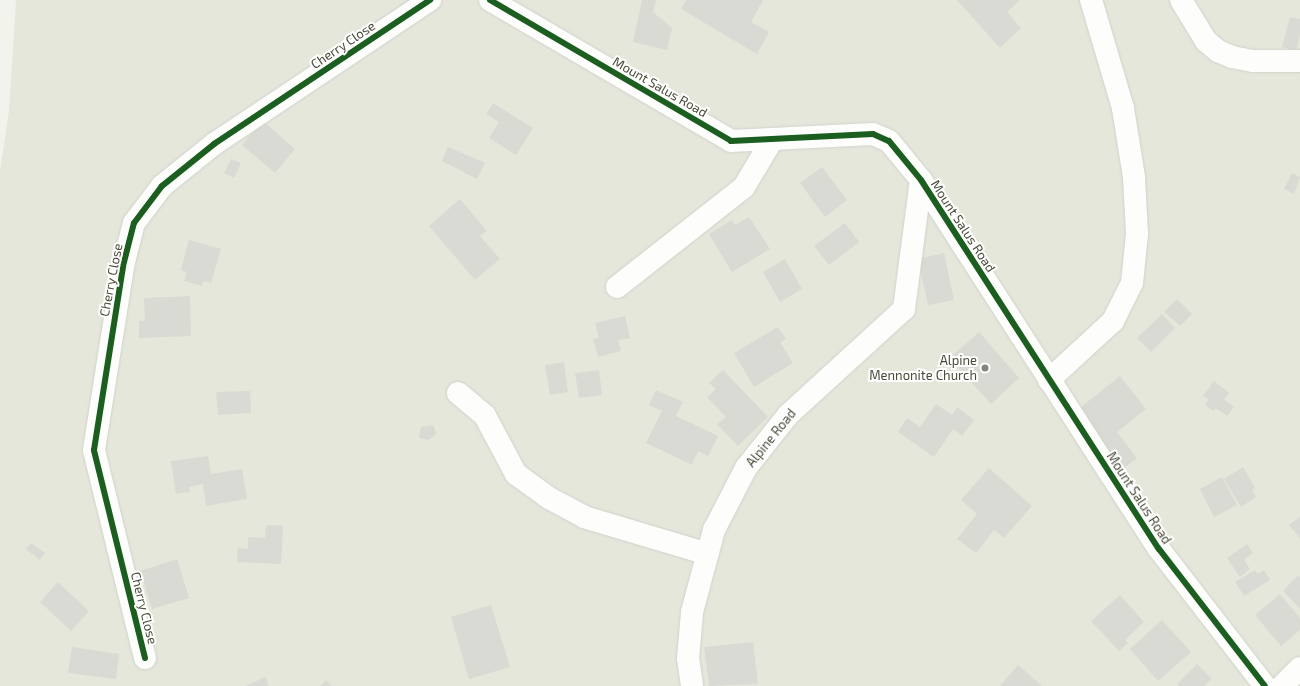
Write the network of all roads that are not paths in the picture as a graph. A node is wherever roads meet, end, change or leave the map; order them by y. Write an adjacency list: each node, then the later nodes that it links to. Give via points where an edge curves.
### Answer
1 (430, 0): 12 (street, Cherry Close, via 214,144 162,186 134,223 123,266 94,450)
2 (490, 0): 6 (street, Mount Salus Road, via 731,141)
3 (1091, 0): 9 (street, via 1123,108 1129,146 1137,234 1132,283 1113,321)
4 (1181, 0): 5 (street, via 1206,41 1218,51 1253,61)
5 (1300, 61)
6 (772, 140): 7 (street, Mount Salus Road, via 873,134 889,141); 8 (street, via 744,188)
7 (921, 180): 9 (street, Mount Salus Road); 11 (street, Alpine Road, via 904,309 788,414 746,468 714,530)
8 (617, 287)
9 (1049, 380): 15 (street, Mount Salus Road, via 1159,549)
10 (458, 393): 11 (street, via 485,416 516,474 549,498 584,517)
11 (708, 554): 14 (street, Alpine Road, via 692,612 688,659)
12 (145, 658)
13 (1300, 668): 16 (street)
14 (692, 686)
15 (1265, 686)
16 (1282, 686)

